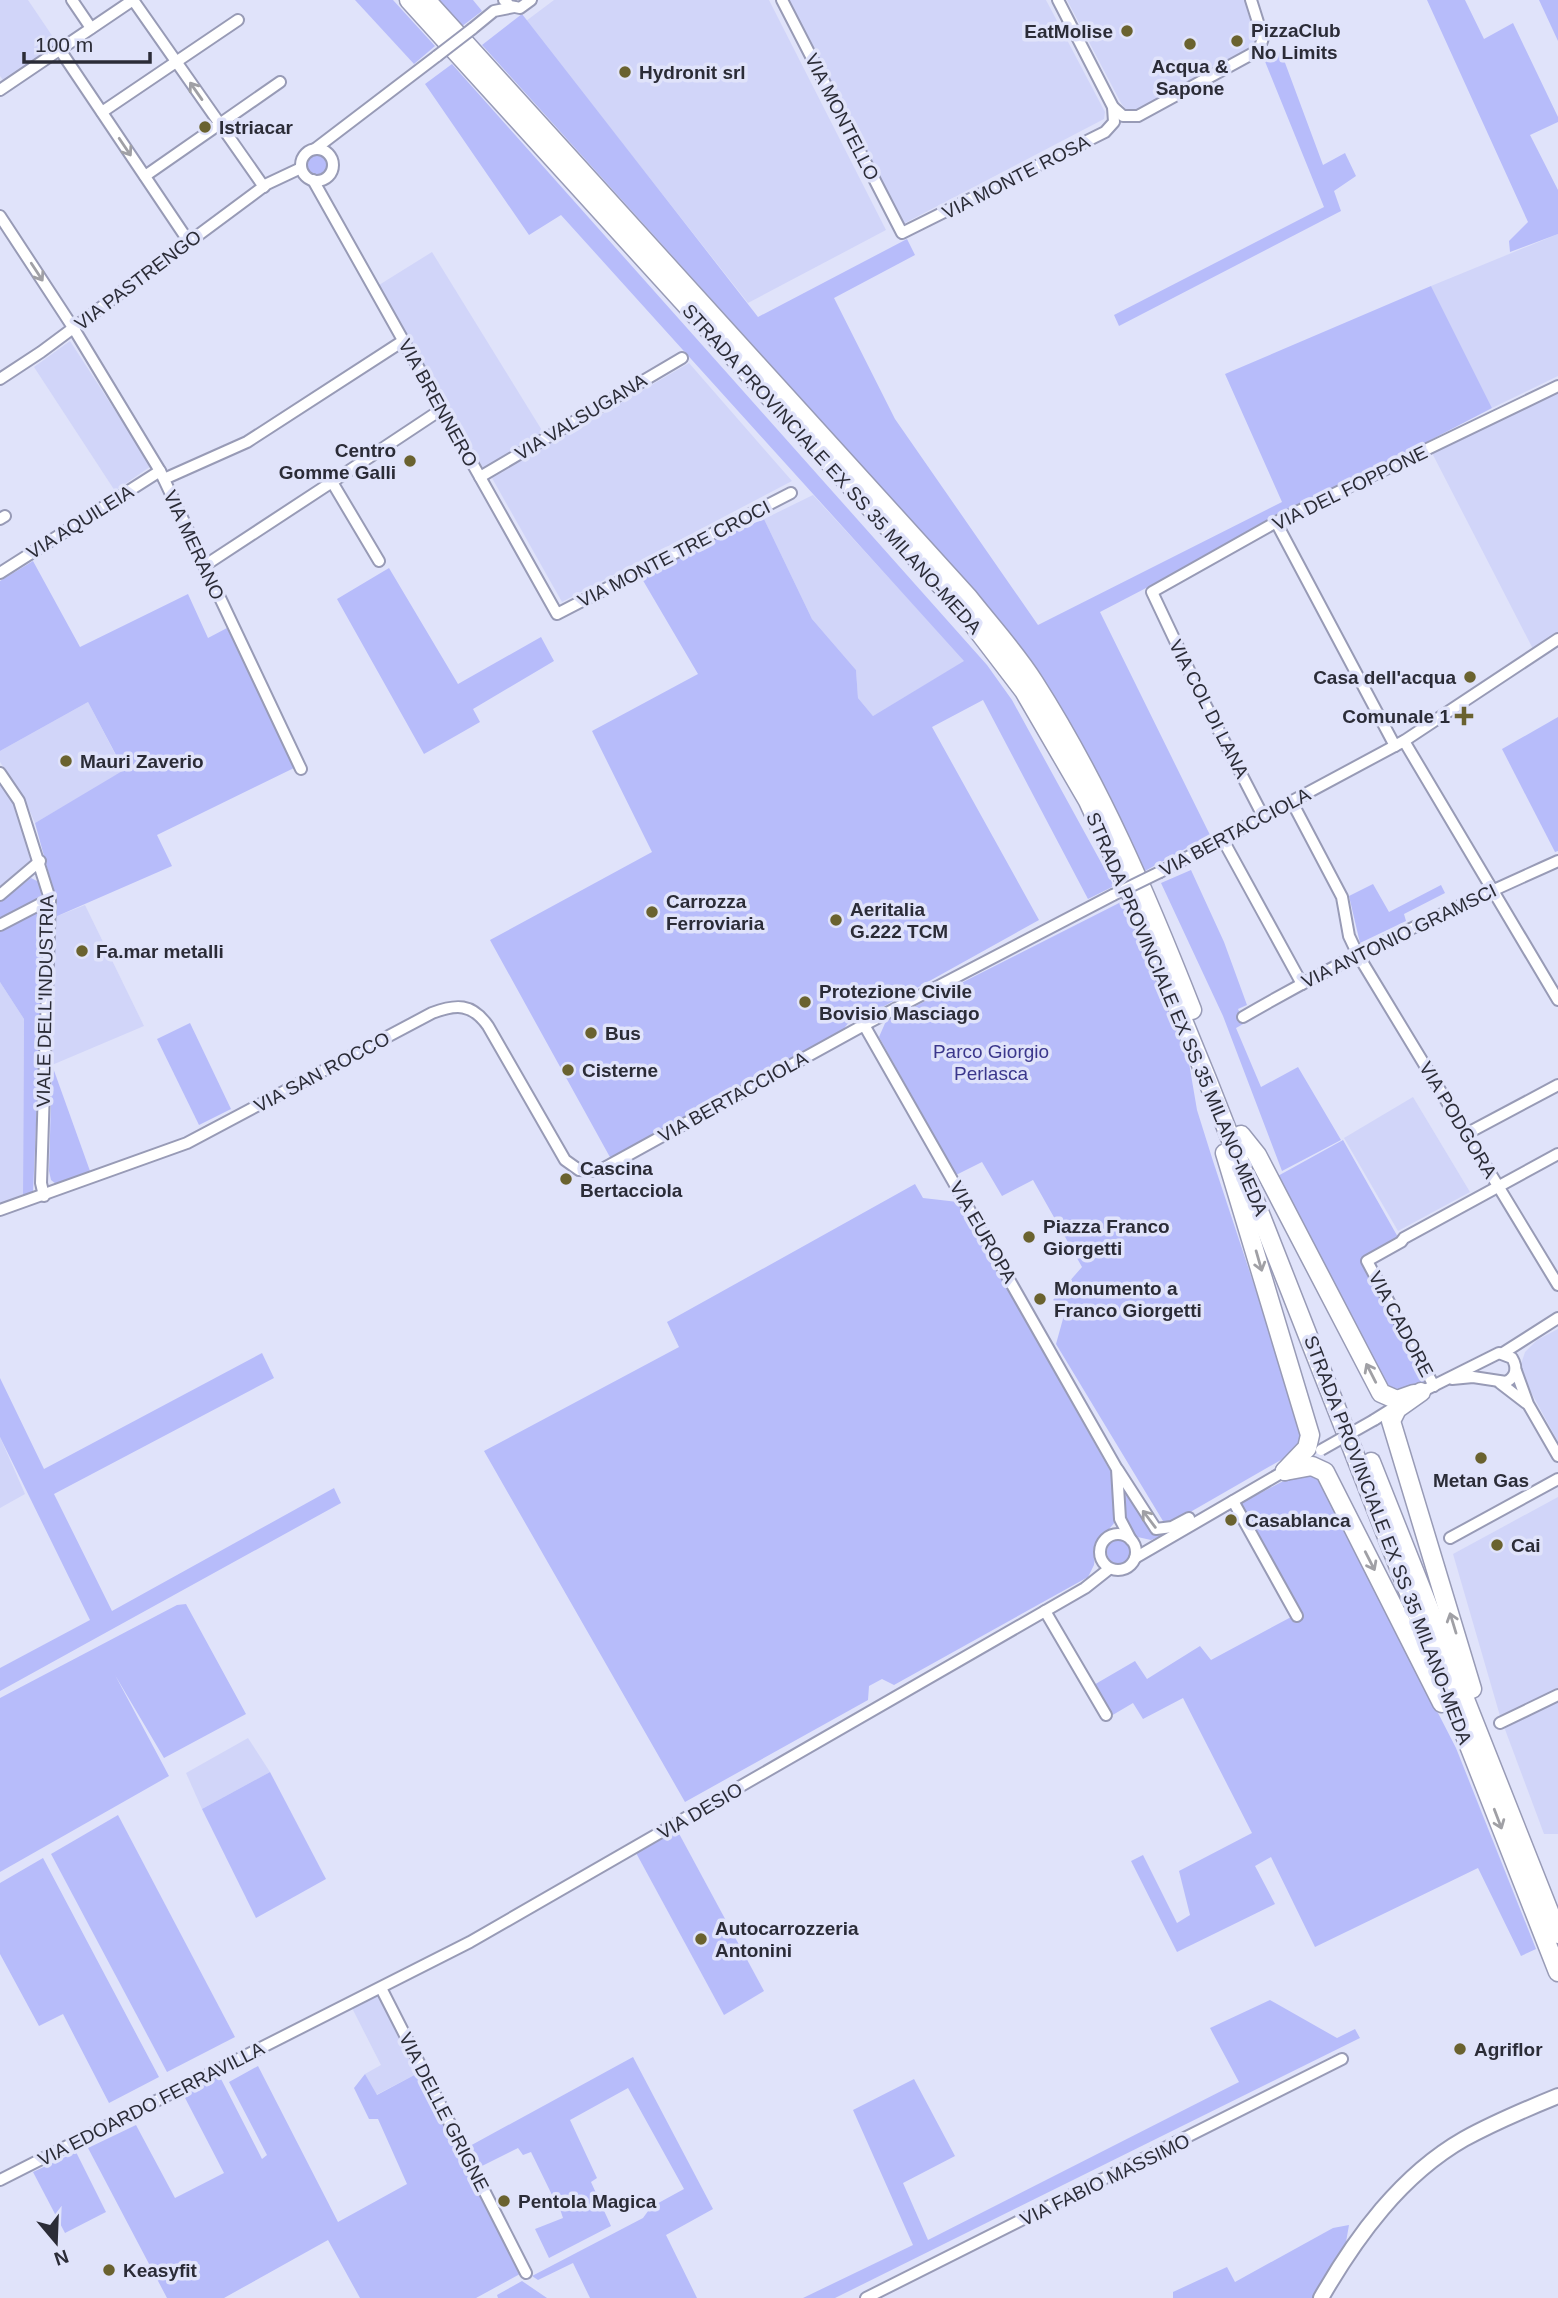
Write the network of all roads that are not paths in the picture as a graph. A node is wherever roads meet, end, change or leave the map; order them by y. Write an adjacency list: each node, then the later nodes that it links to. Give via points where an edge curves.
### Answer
1 (72, 0): 13 (street)
2 (133, 0): 13 (street); 15 (street)
3 (409, 0): 67 (highway, STRADA PROVINCIALE EX SS 35 MILANO-MEDA, via 956,602 1024,691 1088,801)
4 (426, 0): 71 (highway, STRADA PROVINCIALE EX SS 35 MILANO-MEDA, via 968,597 1033,680 1101,798 1136,874)
5 (499, 0): 11 (street)
6 (531, 0): 10 (street, via 525,6)
7 (782, 0): 31 (street, VIA MONTELLO)
8 (1058, 0): 18 (street)
9 (1251, 0): 18 (street, via 1262,32 1262,43 1253,55 1138,116 1123,116)
10 (509, 4): 11 (street)
11 (494, 11): 21 (street, bridge)
12 (238, 20): 15 (street)
13 (92, 28): 14 (street)
14 (60, 50): 17 (street); 19 (street)
15 (177, 63): 19 (street); 20 (street, one-way to 15)
16 (280, 82): 20 (street)
17 (0, 90)
18 (1113, 107): 31 (street, VIA MONTE ROSA, via 1114,122 1105,132)
19 (102, 112): 26 (street, one-way to 26)
20 (220, 124): 26 (street); 28 (street)
21 (348, 126): 22 (street); 23 (street, via 332,151)
22 (315, 149): 23 (street, via 327,152); 24 (street)
23 (332, 160): 25 (street)
24 (302, 163): 27 (street); 28 (street, VIA PASTRENGO)
25 (329, 175): 27 (street); 29 (street)
26 (145, 176): 32 (street)
27 (313, 180): 29 (street, VIA BRENNERO)
28 (264, 187): 32 (street, VIA PASTRENGO)
29 (321, 191): 34 (street, VIA BRENNERO)
30 (0, 216): 33 (street, VIA MERANO, one-way to 33)
31 (902, 233)
32 (189, 242): 33 (street, VIA PASTRENGO)
33 (74, 329): 36 (street, VIA PASTRENGO); 39 (street, VIA MERANO)
34 (403, 341): 38 (street, VIA BRENNERO); 39 (street, VIA AQUILEIA, via 247,442)
35 (682, 358): 40 (street, VIA VALSUGANA)
36 (2, 375)
37 (1558, 386): 43 (street, VIA DEL FOPPONE)
38 (442, 409): 40 (street, VIA BRENNERO); 41 (street)
39 (162, 475): 45 (street, VIA MERANO); 46 (street, VIA AQUILEIA)
40 (480, 477): 48 (street, VIA BRENNERO)
41 (332, 482): 44 (street); 45 (street)
42 (791, 493): 48 (street, VIA MONTE TRE CROCI)
43 (1277, 524): 47 (street, VIA DEL FOPPONE, via 1156,587); 50 (street)
44 (379, 561)
45 (204, 566): 51 (street, VIA MERANO)
46 (0, 573)
47 (1154, 599): 54 (street, VIA COL DI LANA)
48 (557, 614)
49 (1558, 639): 50 (street, VIA BERTACCIOLA)
50 (1400, 743): 53 (street, VIA BERTACCIOLA); 58 (street)
51 (301, 769)
52 (0, 773): 56 (street, VIALE DELL'INDUSTRIA, via 19,801)
53 (1292, 802): 54 (street, VIA BERTACCIOLA); 62 (street, VIA PODGORA, via 1342,897 1349,936)
54 (1264, 818): 55 (street, VIA BERTACCIOLA)
55 (1223, 840): 63 (street); 66 (street, VIA BERTACCIOLA, bridge)
56 (40, 861): 59 (street); 60 (street, VIALE DELL'INDUSTRIA)
57 (1558, 861): 58 (street, VIA ANTONIO GRAMSCI)
58 (1492, 890): 62 (street, VIA ANTONIO GRAMSCI); 64 (street)
59 (0, 895)
60 (50, 900): 61 (street); 74 (street, VIALE DELL'INDUSTRIA)
61 (0, 925)
62 (1358, 955): 63 (street, VIA ANTONIO GRAMSCI); 70 (street, VIA PODGORA)
63 (1302, 984): 65 (street, VIA ANTONIO GRAMSCI)
64 (1558, 1000)
65 (1243, 1017)
66 (864, 1024): 69 (street, VIA BERTACCIOLA, via 600,1171 571,1166); 89 (street, VIA EUROPA)
67 (1207, 1079): 90 (highway, one-way to 90, via 1211,1112 1310,1435 1307,1448); 106 (highway, STRADA PROVINCIALE EX SS 35 MILANO-MEDA)
68 (1558, 1085): 70 (street)
69 (546, 1126): 74 (street, VIA SAN ROCCO, via 484,1020 472,1009 456,1006 432,1013 187,1143)
70 (1466, 1134): 73 (street, VIA PODGORA)
71 (1241, 1135): 86 (highway, one-way to 71, via 1397,1399 1381,1393 1264,1167); 105 (highway, STRADA PROVINCIALE EX SS 35 MILANO-MEDA)
72 (1558, 1154): 73 (street)
73 (1497, 1186): 77 (street, VIA PODGORA); 86 (street, VIA CADORE, via 1367,1261)
74 (44, 1196): 75 (street)
75 (0, 1210)
76 (1558, 1262): 77 (street)
77 (1547, 1267): 78 (street, VIA PODGORA)
78 (1558, 1286)
79 (1558, 1318): 80 (street)
80 (1531, 1335): 81 (street); 83 (street)
81 (1503, 1353): 82 (street); 83 (street)
82 (1488, 1361): 84 (street); 85 (street, via 1487,1371)
83 (1515, 1367): 85 (street, via 1510,1380); 87 (street)
84 (1452, 1379): 85 (street); 86 (street)
85 (1496, 1381): 87 (street)
86 (1426, 1390): 90 (street, bridge); 105 (highway, one-way to 86, via 1479,1709 1391,1421 1397,1409)
87 (1528, 1404): 88 (street)
88 (1558, 1457)
89 (1117, 1469): 92 (street, one-way to 89, via 1172,1527 1156,1528); 93 (street, VIA EUROPA)
90 (1285, 1471): 92 (street); 106 (highway, one-way to 106, via 1312,1466 1325,1472)
91 (1558, 1479): 95 (street)
92 (1232, 1501): 97 (street); 101 (street)
93 (1120, 1519): 94 (street, VIA EUROPA); 96 (street, VIA EUROPA)
94 (1113, 1534): 96 (street); 99 (street, via 1100,1547)
95 (1450, 1538)
96 (1133, 1542): 97 (street); 98 (street)
97 (1159, 1544): 98 (street)
98 (1135, 1558): 99 (street, via 1128,1568)
99 (1105, 1564): 100 (street, VIA DESIO, via 1092,1581)
100 (1045, 1611): 103 (street); 109 (street, VIA DESIO, via 616,1859)
101 (1297, 1616)
102 (1558, 1695): 104 (street)
103 (1105, 1715)
104 (1500, 1723)
105 (1490, 1760): 107 (highway, STRADA PROVINCIALE EX SS 35 MILANO-MEDA)
106 (1487, 1791): 108 (highway, STRADA PROVINCIALE EX SS 35 MILANO-MEDA, one-way to 108)
107 (1558, 1934)
108 (1558, 1972)
109 (381, 1988): 110 (street, VIA DESIO); 114 (street, VIA DELLE GRIGNE)
110 (302, 2028): 113 (street, VIA EDOARDO FERRAVILLA)
111 (1342, 2059): 115 (street, VIA FABIO MASSIMO)
112 (1558, 2096): 116 (main road, via 1462,2140 1420,2172 1376,2214)
113 (0, 2180)
114 (526, 2273)
115 (866, 2298)
116 (1321, 2298)

